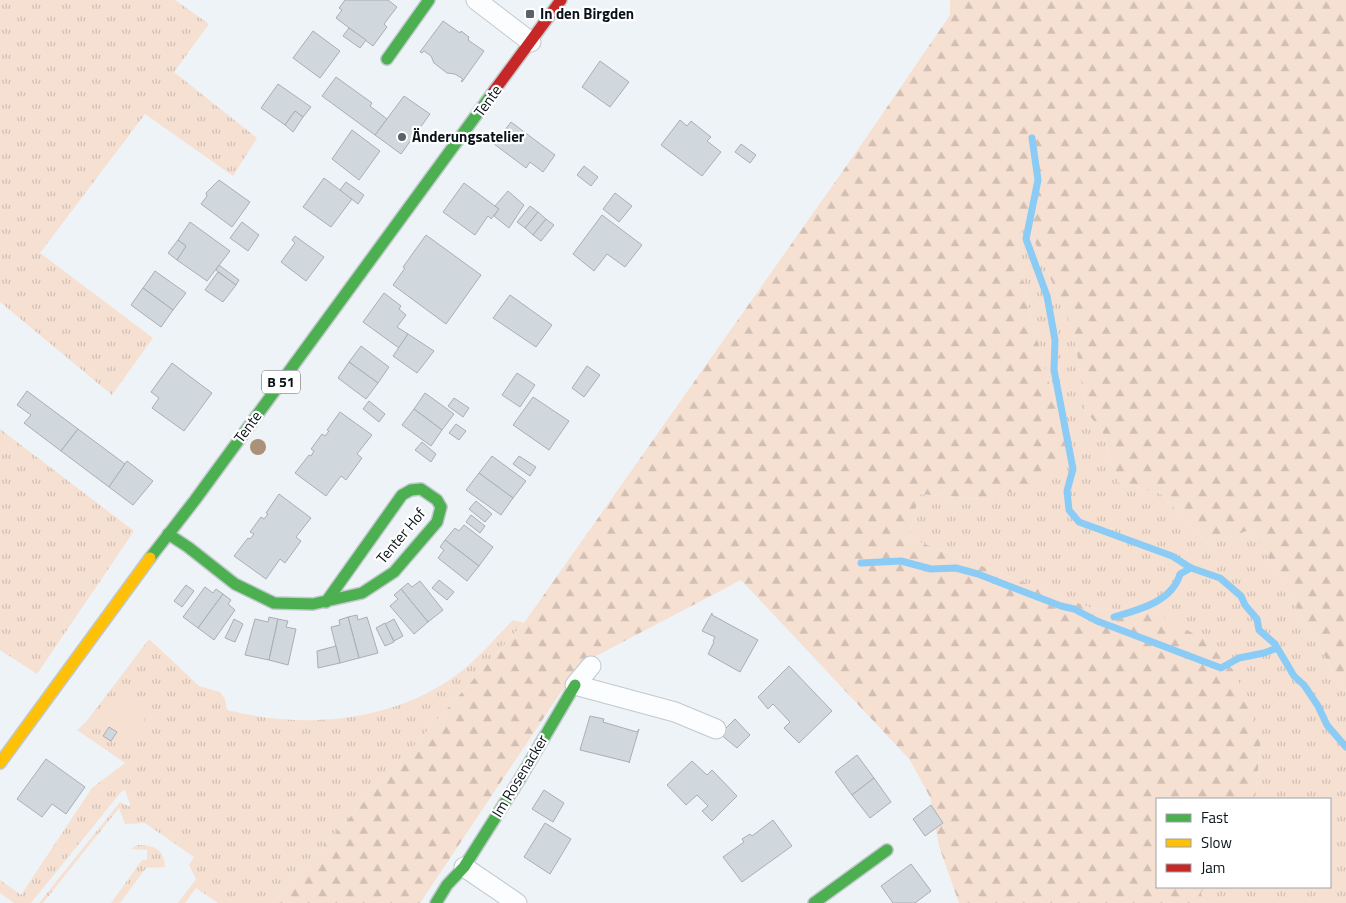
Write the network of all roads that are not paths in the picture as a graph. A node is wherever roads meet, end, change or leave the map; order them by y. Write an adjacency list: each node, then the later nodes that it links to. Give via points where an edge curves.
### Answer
1 (429, 0): 5 (street)
2 (476, 0): 4 (street)
3 (561, 0): 4 (street, Tente / B 51)
4 (531, 42): 6 (street, Tente / B 51)
5 (387, 60)
6 (168, 534): 7 (street, Tenter Hof, via 234,584 274,603); 11 (street, Tente / B 51)
7 (326, 602): 7 (street, Tenter Hof, via 362,593 394,572 437,522 441,507 437,500 421,488 402,495)
8 (591, 666): 9 (street, Im Rosenacker)
9 (575, 685): 10 (street, via 675,712); 13 (street, Im Rosenacker)
10 (716, 729)
11 (0, 763)
12 (887, 850): 16 (street)
13 (464, 867): 14 (street, Im Rosenacker); 15 (street)
14 (436, 903)
15 (517, 903)
16 (814, 903)

